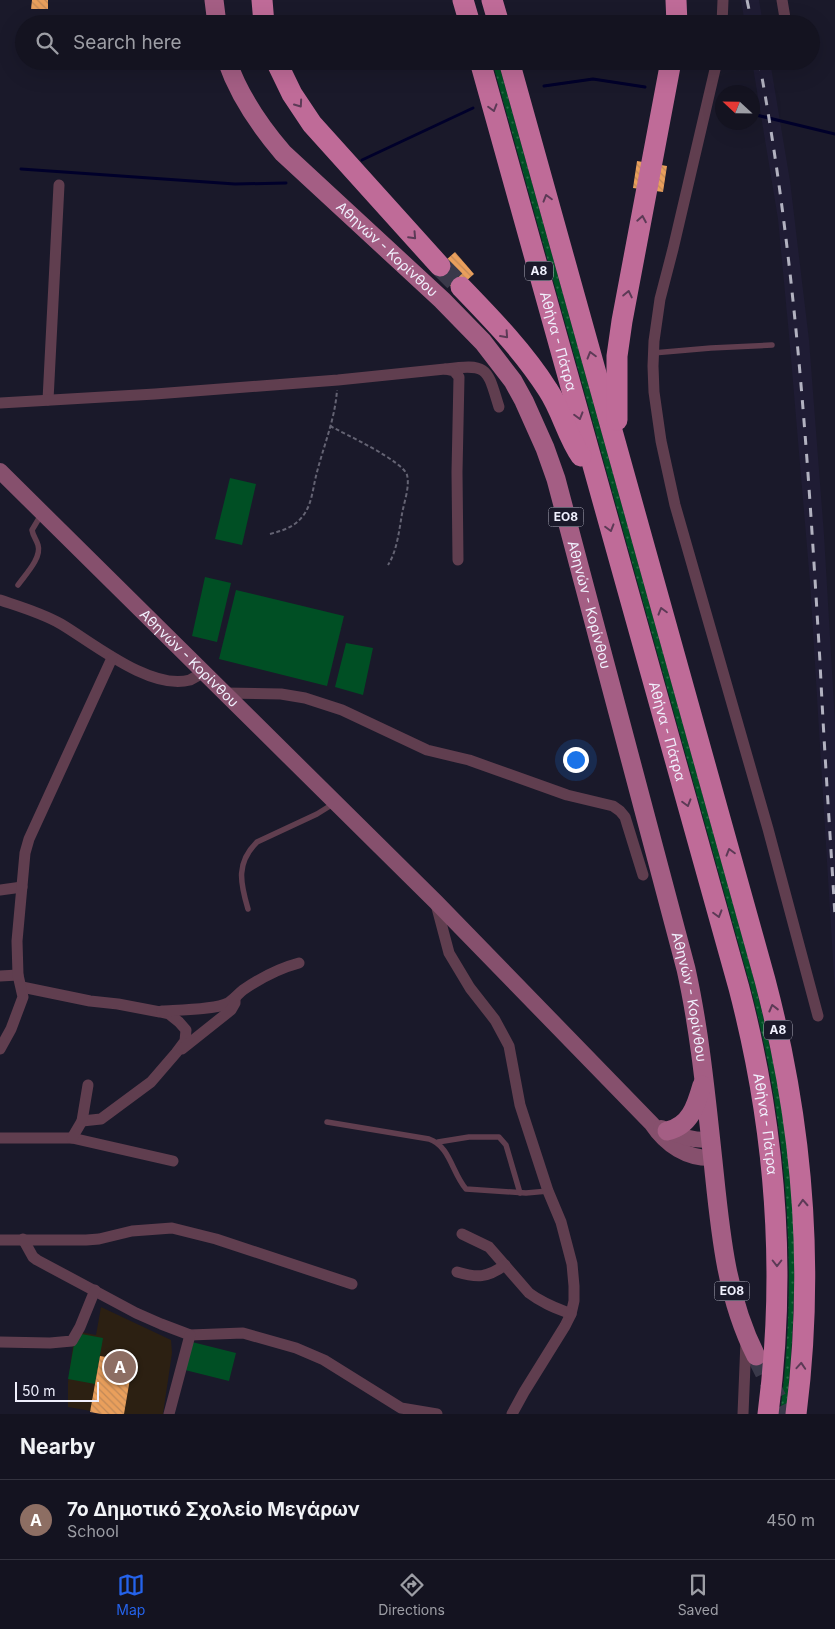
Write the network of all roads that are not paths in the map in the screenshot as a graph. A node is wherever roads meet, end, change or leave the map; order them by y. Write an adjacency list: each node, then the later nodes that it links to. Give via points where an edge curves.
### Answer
1 (214, 0): 7 (main road)
2 (463, 0): 8 (highway)
3 (492, 0): 9 (highway)
4 (676, 0): 10 (highway)
5 (723, 0): 11 (street)
6 (782, 0): 12 (street)
7 (216, 15)
8 (467, 15)
9 (496, 15)
10 (677, 15)
11 (722, 15)
12 (784, 15)
13 (230, 70): 53 (main road, Αθηνών - Κορίνθου / ΕΟ8, via 245,103 283,153 483,342 513,381 534,420 556,479 679,941 698,1026)
14 (280, 70): 20 (highway, one-way to 20, via 312,124)
15 (483, 70): 30 (highway, Αθήνα - Πάτρα / Α8, one-way to 30)
16 (512, 70): 28 (highway, Αθήνα - Πάτρα / Α8, one-way to 16)
17 (669, 70): 28 (highway, one-way to 17, via 617,356)
18 (715, 70): 23 (street, via 660,300)
19 (59, 185): 25 (street)
20 (440, 266)
21 (461, 286): 30 (highway, one-way to 30, via 540,377 558,407 575,448)
22 (772, 345): 23 (lane)
23 (653, 353): 50 (street, via 654,392 674,505 768,829)
24 (445, 369): 25 (street, via 338,380); 27 (street, via 480,368 489,377); 32 (street, via 454,371 459,377)
25 (48, 400): 26 (street)
26 (0, 403)
27 (499, 407)
28 (618, 452): 82 (highway, Αθήνα - Πάτρα / Α8, one-way to 28, via 804,1316 805,1240 801,1174 790,1089 765,980)
29 (0, 471): 31 (main road, Αθηνών - Κορίνθου)
30 (597, 481): 81 (highway, Αθήνα - Πάτρα / Α8, one-way to 81, via 739,988 763,1095 773,1177 777,1251 776,1333)
31 (43, 513): 33 (lane, via 32,530 39,546 38,553); 36 (main road, Αθηνών - Κορίνθου)
32 (458, 560)
33 (18, 585)
34 (0, 600): 35 (street, via 62,624)
35 (112, 658): 36 (street, via 162,680 190,680); 40 (street, via 29,839)
36 (204, 672): 37 (main road, Αθηνών - Κορίνθου)
37 (224, 693): 38 (main road, Αθηνών - Κορίνθου); 39 (street, via 281,694 305,698 350,714 427,750 469,760 552,790 613,806 625,817)
38 (335, 803): 42 (main road, Αθηνών - Κορίνθου); 43 (lane, via 257,842 249,851 241,876)
39 (643, 876)
40 (22, 887): 41 (street); 45 (street)
41 (0, 890)
42 (436, 902): 57 (main road, Αθηνών - Κορίνθου); 63 (street, via 449,953 509,1046 520,1105)
43 (248, 909)
44 (299, 963): 48 (street)
45 (18, 975): 46 (street); 47 (street)
46 (0, 976)
47 (22, 987): 49 (street); 51 (street, via 19,1010)
48 (235, 997): 49 (street, via 228,1003 212,1007); 52 (street, via 231,1010)
49 (160, 1012): 52 (street, via 169,1014 186,1030 185,1041)
50 (818, 1016)
51 (0, 1050)
52 (176, 1054): 55 (street, via 152,1082 107,1116 101,1120)
53 (704, 1079): 57 (main road, via 690,1117 684,1124 676,1129); 61 (main road, Αθηνών - Κορίνθου / ΕΟ8)
54 (88, 1085): 55 (street)
55 (82, 1121): 59 (street)
56 (327, 1122): 60 (lane)
57 (659, 1127): 61 (main road, Αθηνών - Κορίνθου)
58 (0, 1138): 59 (street)
59 (72, 1138): 62 (street)
60 (438, 1142): 64 (lane, via 466,1189); 64 (lane, via 499,1137 506,1145)
61 (712, 1149): 74 (main road, Αθηνών - Κορίνθου / ΕΟ8, via 726,1271)
62 (173, 1161)
63 (548, 1191): 64 (lane); 72 (street, via 561,1222 572,1264 574,1301)
64 (520, 1192)
65 (462, 1234): 68 (street, via 489,1247)
66 (24, 1239): 67 (street); 70 (street, via 99,1239 132,1231 172,1228 216,1239); 71 (street, via 37,1260)
67 (0, 1240)
68 (505, 1265): 69 (street, via 479,1277); 72 (street, via 537,1299)
69 (457, 1272)
70 (352, 1284)
71 (95, 1290): 73 (street, via 136,1313); 75 (street, via 72,1340)
72 (571, 1314): 79 (street)
73 (190, 1335): 77 (street); 78 (street, via 242,1333 296,1348 324,1360 402,1408)
74 (746, 1338): 76 (main road, Αθηνών - Κορίνθου / ΕΟ8); 80 (street)
75 (0, 1342)
76 (756, 1356)
77 (169, 1414)
78 (437, 1414)
79 (512, 1414)
80 (743, 1414)
81 (768, 1414)
82 (796, 1414)

